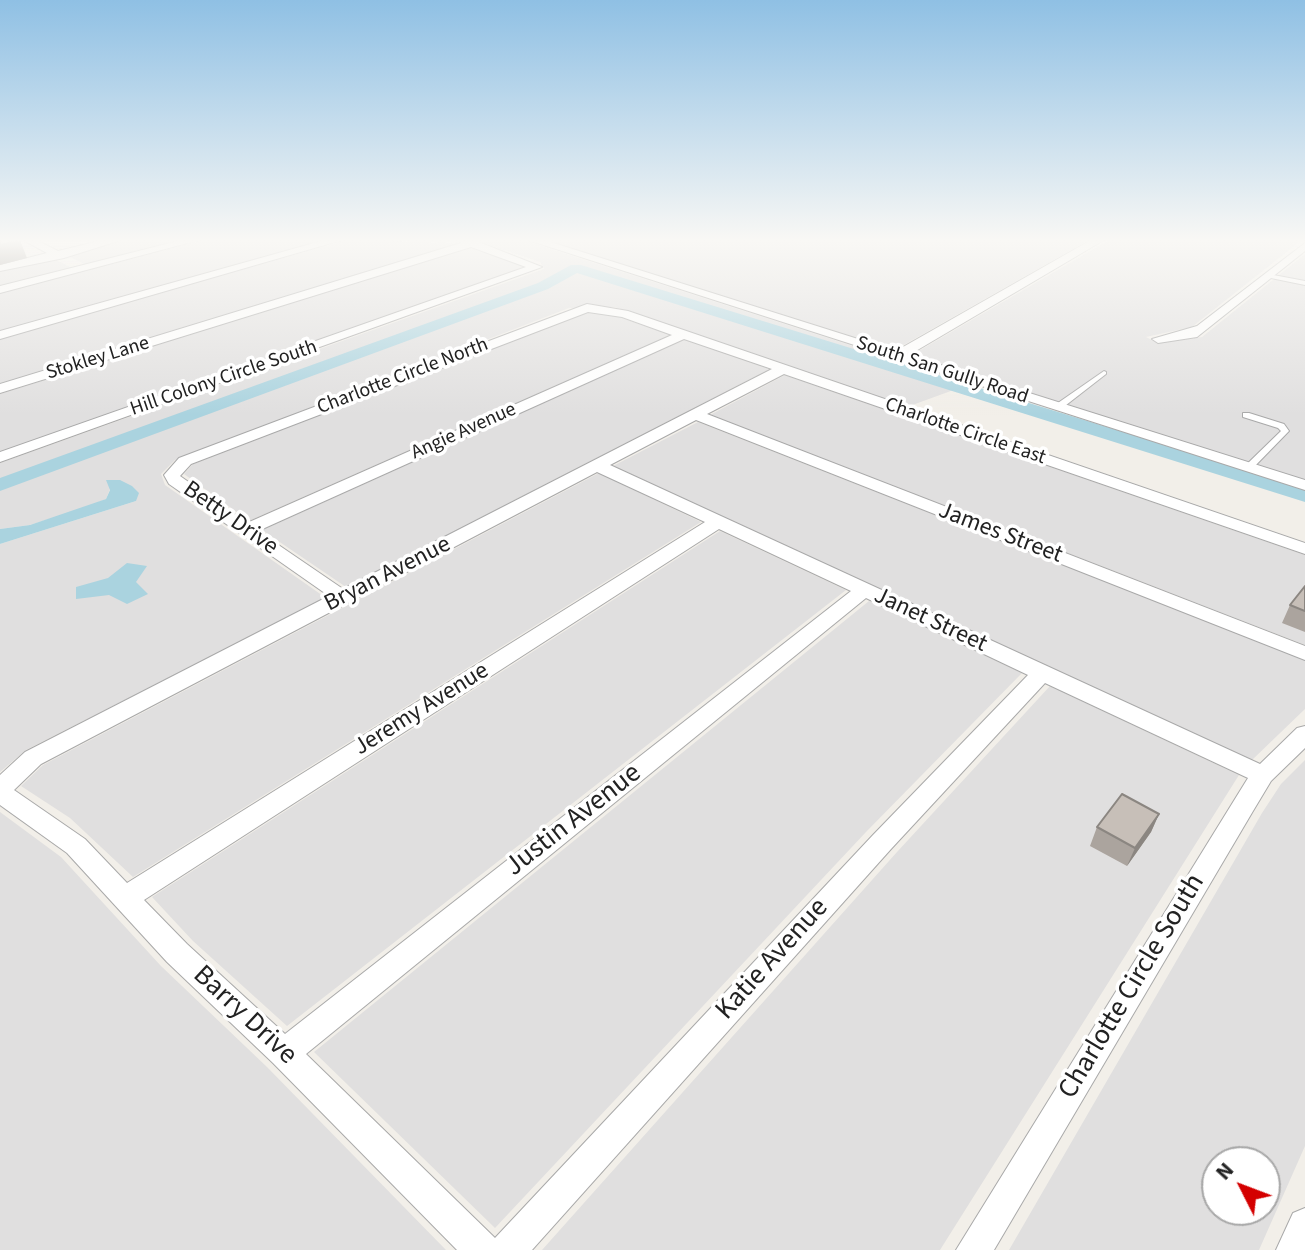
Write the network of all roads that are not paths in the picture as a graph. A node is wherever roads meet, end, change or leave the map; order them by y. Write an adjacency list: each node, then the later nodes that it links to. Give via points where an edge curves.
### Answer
1 (130, 298): 8 (street)
2 (286, 298): 14 (street, Stokley Lane)
3 (448, 298): 19 (street, Hill Colony Circle South)
4 (716, 298): 11 (street, South San Gully Road)
5 (997, 298): 11 (street)
6 (1239, 298): 10 (street, via 1193,334)
7 (624, 314): 9 (street, Charlotte Circle East); 18 (street, Charlotte Circle North, via 575,310)
8 (0, 335)
9 (683, 335): 12 (street, Charlotte Circle East); 24 (street, Angie Avenue)
10 (1158, 339)
11 (897, 356): 15 (street, South San Gully Road)
12 (783, 369): 16 (street, Bryan Avenue); 25 (street, Charlotte Circle East)
13 (1104, 373): 15 (lane)
14 (0, 389)
15 (1058, 407): 21 (street, South San Gully Road)
16 (696, 415): 20 (street, Bryan Avenue); 28 (street, James Street)
17 (1246, 415): 21 (lane, via 1285,431)
18 (273, 427): 24 (street, Betty Drive, via 185,461 172,475)
19 (0, 457)
20 (598, 466): 23 (street, Janet Street); 27 (street, Bryan Avenue)
21 (1248, 468): 22 (street, South San Gully Road)
22 (1305, 485)
23 (718, 522): 26 (street, Janet Street); 33 (street, Jeremy Avenue)
24 (245, 530): 27 (street, Betty Drive)
25 (1305, 549)
26 (864, 590): 29 (street, Janet Street); 34 (street, Justin Avenue)
27 (344, 598): 32 (street, Bryan Avenue, via 33,758)
28 (1305, 653)
29 (1042, 673): 31 (street, Janet Street); 37 (street, Katie Avenue)
30 (1305, 734): 31 (street, Charlotte Circle South)
31 (1263, 775): 38 (street, Charlotte Circle South)
32 (0, 790): 33 (street, Barry Drive, via 55,828)
33 (126, 897): 34 (street, Barry Drive, via 177,953)
34 (284, 1053): 36 (street, Barry Drive)
35 (1305, 1225): 39 (street)
36 (482, 1250)
37 (508, 1250)
38 (974, 1250)
39 (1294, 1250)

